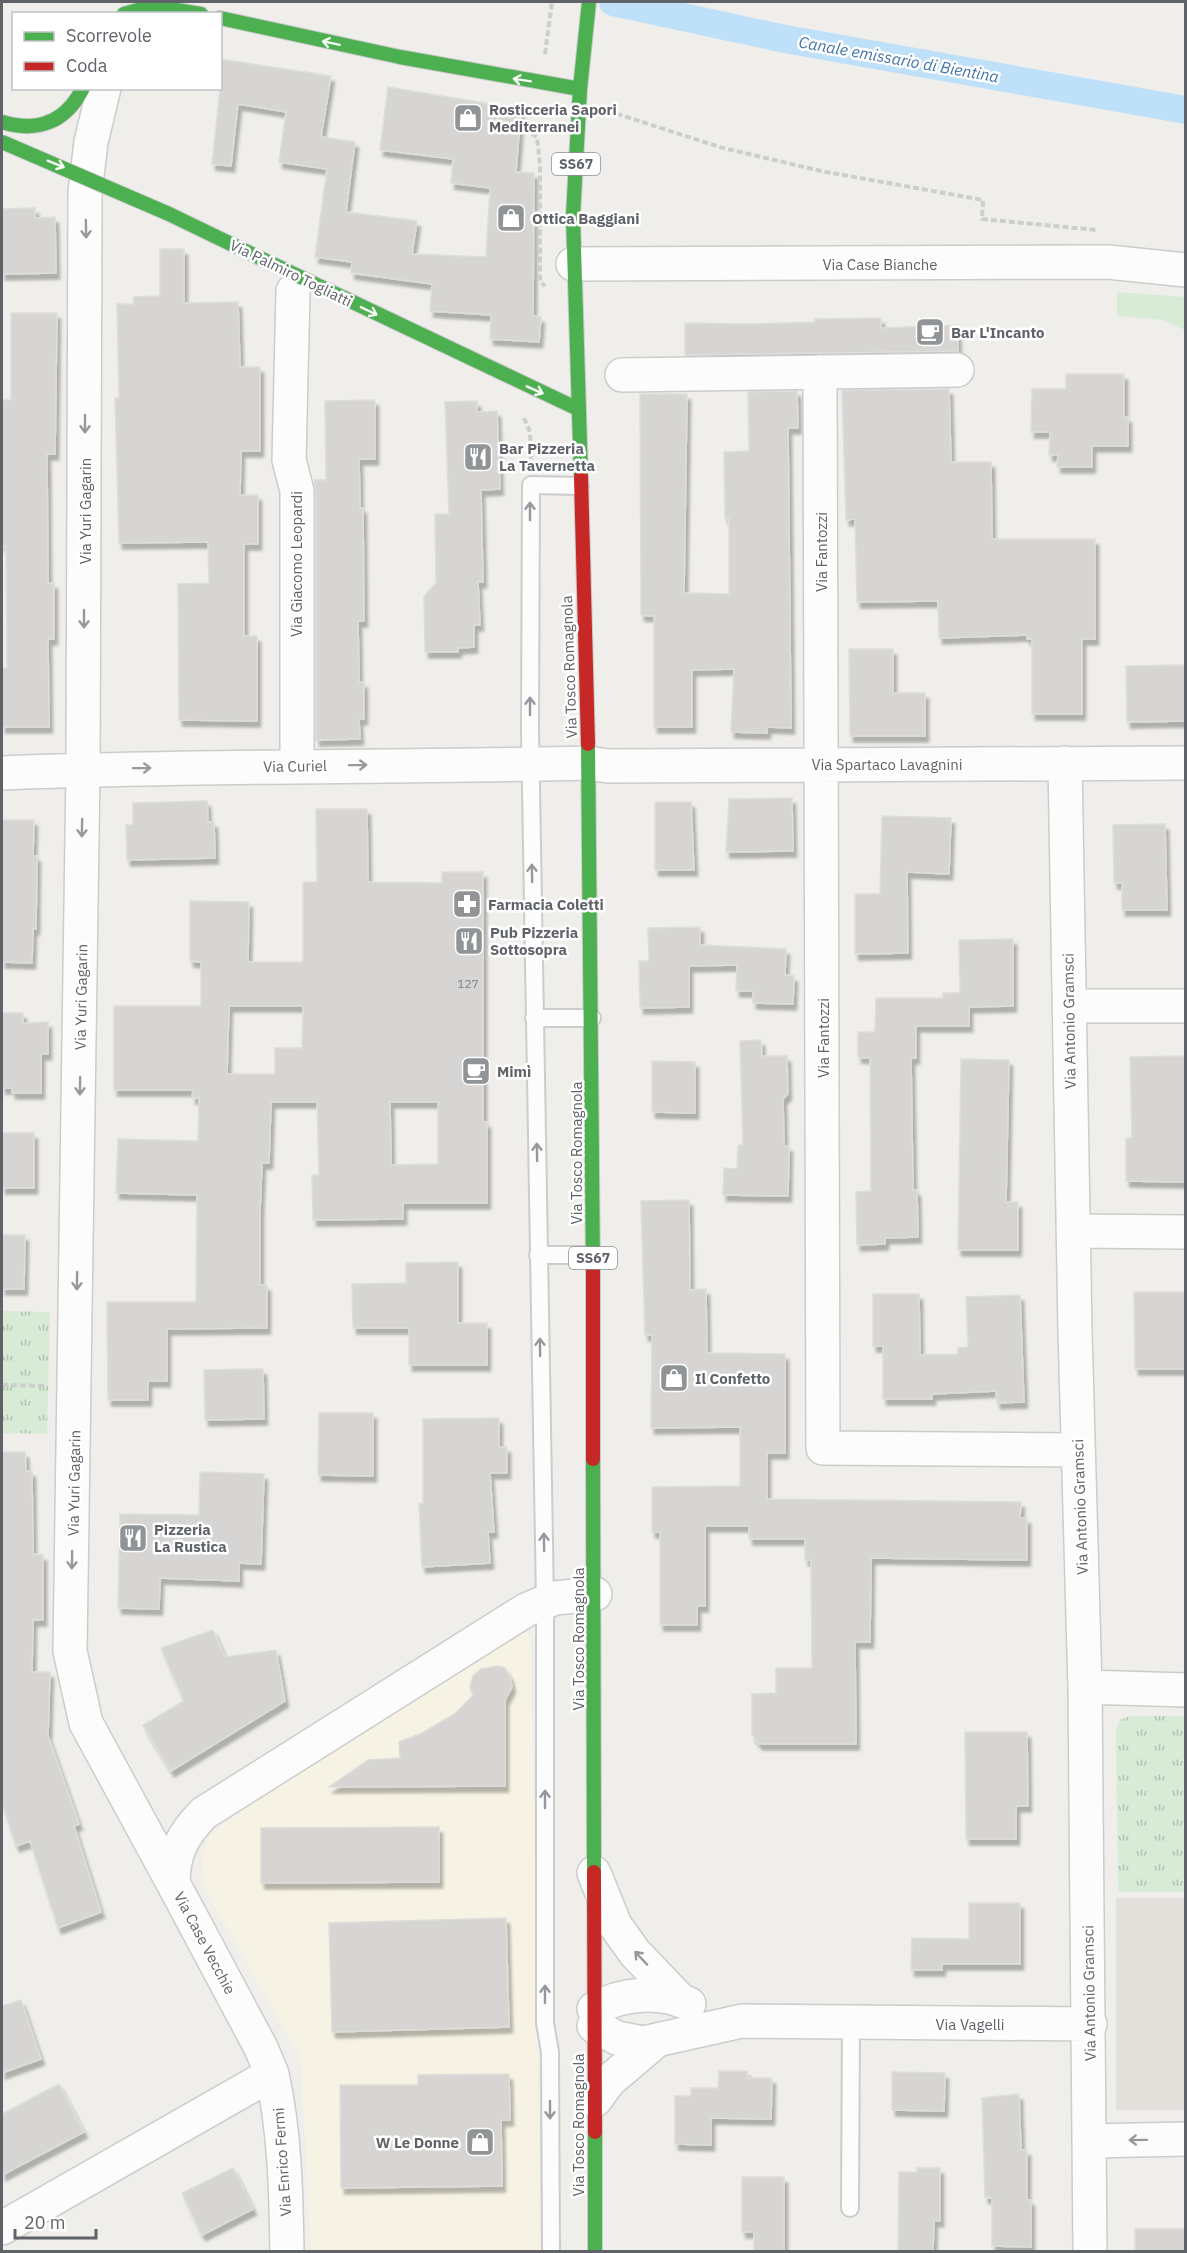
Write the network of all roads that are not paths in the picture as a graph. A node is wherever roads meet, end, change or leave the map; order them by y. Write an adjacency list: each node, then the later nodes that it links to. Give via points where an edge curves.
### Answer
1 (589, 2): 6 (main road, Via Tosco Romagnola / SS67)
2 (160, 3): 3 (main road); 4 (main road)
3 (128, 12)
4 (194, 12)
5 (231, 26): 6 (main road, one-way to 5)
6 (580, 89): 11 (main road, Via Tosco Romagnola / SS67)
7 (82, 90): 9 (main road, via 64,115 45,126 32,129)
8 (104, 90): 25 (street, Via Yuri Gagarin, one-way to 25, via 91,142 85,192)
9 (4, 123)
10 (2, 142): 17 (main road, Via Palmiro Togliatti, one-way to 17, bridge, via 159,210)
11 (573, 264): 12 (street, Via Case Bianche, via 1108,262); 17 (main road, Via Tosco Romagnola / SS67)
12 (1185, 270)
13 (293, 291): 24 (street, Via Giacomo Leopardi, via 289,460 297,491)
14 (957, 370): 15 (street)
15 (820, 372): 16 (street); 23 (street, Via Fantozzi)
16 (622, 375)
17 (578, 408): 18 (main road, Via Tosco Romagnola / SS67)
18 (580, 486): 19 (main road, Via Tosco Romagnola / SS67); 22 (lane, one-way to 18, via 531,485)
19 (588, 763): 22 (street, Via Curiel); 23 (street, Via Spartaco Lavagnini); 30 (main road, Via Tosco Romagnola / SS67)
20 (1065, 763): 21 (street, Via Spartaco Lavagnini); 23 (street, Via Spartaco Lavagnini); 27 (street, Via Antonio Gramsci)
21 (1185, 763)
22 (531, 764): 24 (street, Via Curiel, one-way to 22); 29 (lane, one-way to 22)
23 (823, 764): 35 (street, Via Fantozzi, via 823,1448)
24 (297, 766): 25 (street, Via Curiel, one-way to 24)
25 (83, 769): 26 (street, Via Curiel); 41 (street, Via Yuri Gagarin, one-way to 41, via 70,1651 86,1723)
26 (2, 773)
27 (1069, 1006): 28 (street); 31 (street, Via Antonio Gramsci)
28 (1185, 1006)
29 (534, 1018): 30 (lane); 33 (lane, one-way to 29)
30 (592, 1018): 34 (main road, Via Tosco Romagnola / SS67)
31 (1072, 1232): 32 (street); 35 (street, Via Antonio Gramsci)
32 (1185, 1232)
33 (538, 1255): 34 (lane); 37 (lane, one-way to 33)
34 (593, 1255): 36 (main road, Via Tosco Romagnola / SS67)
35 (1078, 1450): 38 (street, Via Antonio Gramsci)
36 (595, 1594): 37 (street, Via Case Vecchie); 40 (main road, Via Tosco Romagnola / SS67)
37 (545, 1601): 41 (street, Via Case Vecchie, via 204,1812 190,1826 178,1848); 55 (lane, via 545,2023 550,2052)
38 (1085, 1688): 39 (street); 46 (street, Via Antonio Gramsci)
39 (1185, 1690)
40 (594, 1873): 42 (street, Via Vagelli, one-way to 40, via 635,1953 615,1924); 43 (main road, Via Tosco Romagnola / SS67)
41 (173, 1883): 48 (street, Via Case Vecchie)
42 (681, 2001): 43 (street, Via Vagelli, via 632,1995 616,1998); 44 (street, Via Vagelli)
43 (594, 2018): 47 (street, Via Vagelli, via 630,2042); 49 (main road, Via Tosco Romagnola / SS67)
44 (742, 2021): 45 (street, Via Vagelli); 47 (street, Via Vagelli)
45 (850, 2022): 46 (street, Via Vagelli); 52 (lane)
46 (1090, 2024): 51 (street, Via Antonio Gramsci)
47 (655, 2042): 49 (street, Via Vagelli, via 609,2081)
48 (272, 2074): 53 (street); 54 (street, Via Enrico Fermi, via 284,2156)
49 (596, 2100): 56 (main road, Via Tosco Romagnola / SS67)
50 (1185, 2139): 51 (street, one-way to 51)
51 (1090, 2141): 57 (street, Via Antonio Gramsci)
52 (849, 2208)
53 (2, 2228)
54 (287, 2252)
55 (550, 2252)
56 (595, 2252)
57 (1090, 2252)

